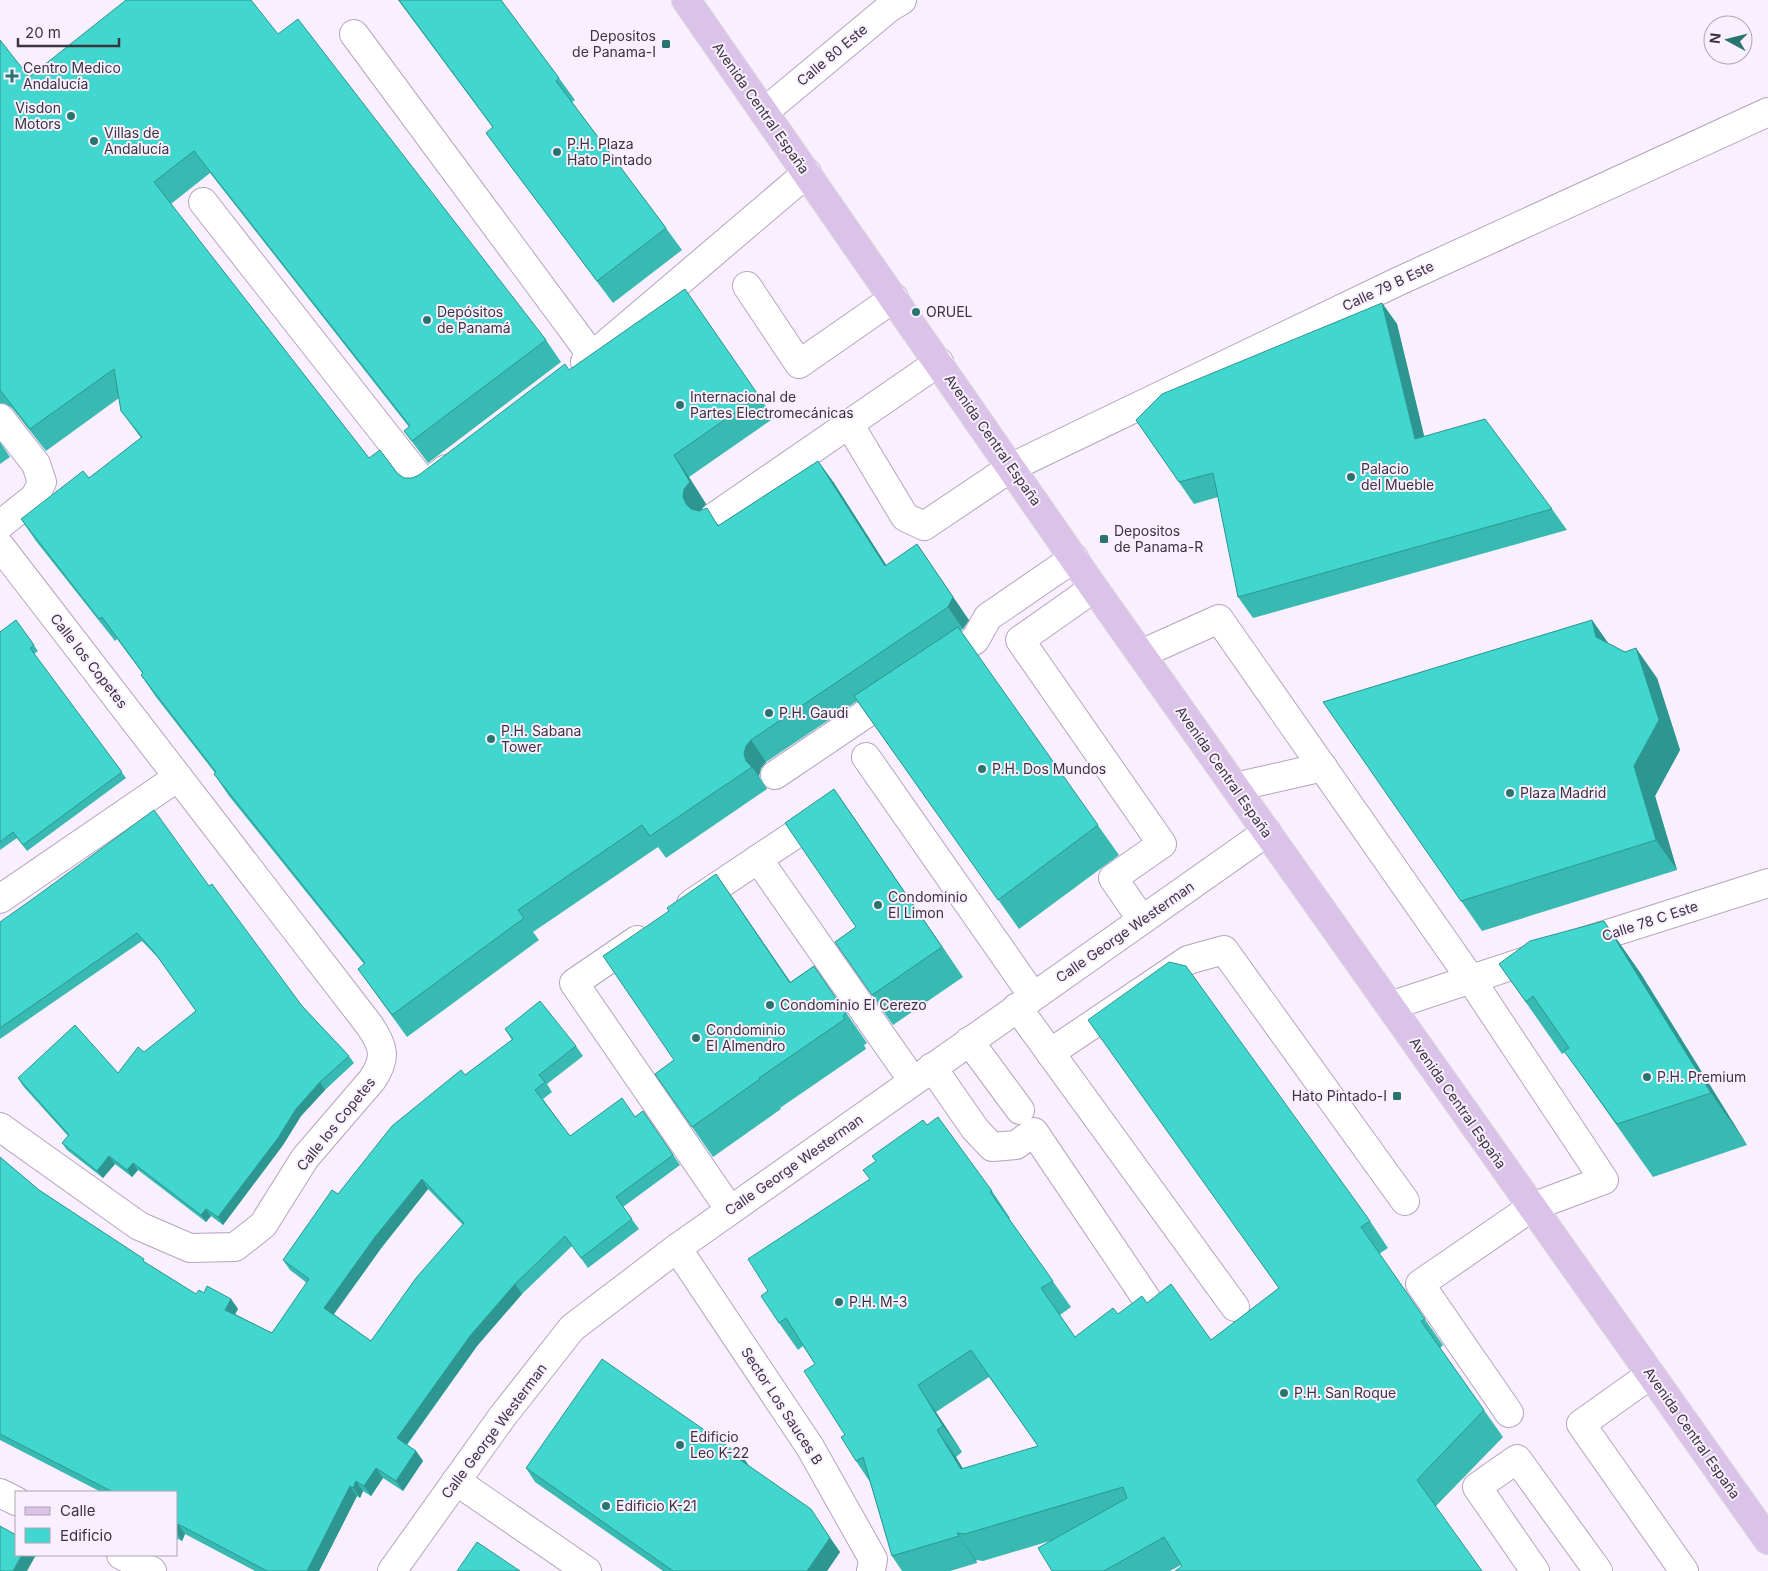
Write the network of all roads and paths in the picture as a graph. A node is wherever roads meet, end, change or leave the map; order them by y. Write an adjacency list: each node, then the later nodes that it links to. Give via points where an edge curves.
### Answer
1 (686, 0): 4 (main road, Avenida Central España)
2 (902, 0): 4 (street, Calle 80 Este)
3 (354, 34): 10 (street)
4 (764, 112): 6 (main road, Avenida Central España)
5 (1768, 112): 16 (street, Calle 79 B Este, via 1397,282)
6 (807, 173): 9 (main road, Avenida Central España); 10 (street)
7 (203, 202): 15 (street, via 425,485)
8 (747, 286): 9 (street, via 799,364)
9 (894, 298): 11 (main road, Avenida Central España)
10 (593, 357): 12 (street)
11 (939, 362): 14 (street); 16 (main road, Avenida Central España)
12 (562, 379)
13 (0, 418): 18 (street, via 36,464 42,482 36,497)
14 (849, 424): 16 (street, Calle 79 B Este, via 905,517 924,526); 17 (street)
15 (463, 456)
16 (1012, 467): 20 (main road, Avenida Central España)
17 (714, 517)
18 (0, 526)
19 (0, 546): 26 (street, Calle los Copetes)
20 (1074, 558): 21 (main road, Avenida Central España); 25 (street, via 988,618 975,640)
21 (1094, 588): 22 (main road, Avenida Central España); 33 (street, via 1020,640 1162,844 1113,878)
22 (1141, 654): 24 (street, via 1219,619); 27 (main road, Avenida Central España)
23 (866, 757): 35 (street)
24 (1323, 767): 27 (street); 34 (street)
25 (775, 775)
26 (178, 777): 32 (street); 41 (street, Calle los Copetes, via 370,1026 380,1042 383,1057 380,1069 305,1158 263,1225 235,1247 190,1248 139,1226)
27 (1235, 788): 29 (main road, Avenida Central España)
28 (820, 816): 30 (street)
29 (1267, 832): 33 (street, Calle George Westerman); 36 (main road, Avenida Central España)
30 (758, 859): 39 (street); 44 (street, via 574,983)
31 (1768, 883): 34 (street, Calle 78 C Este)
32 (0, 899)
33 (1142, 920): 35 (street, Calle George Westerman)
34 (1470, 978): 36 (street, Calle 78 C Este); 43 (street, via 1604,1180)
35 (1025, 1002): 37 (street, Calle George Westerman); 38 (street)
36 (1390, 1006): 43 (main road, Avenida Central España)
37 (968, 1041): 39 (street, Calle George Westerman); 40 (street)
38 (1050, 1053): 42 (street, via 1188,960 1224,950); 47 (street)
39 (923, 1074): 44 (street, Calle George Westerman); 46 (street, via 992,1147 1016,1145 1034,1132)
40 (1020, 1110)
41 (0, 1127)
42 (1405, 1202)
43 (1532, 1208): 48 (main road, Avenida Central España); 49 (street, via 1420,1284)
44 (730, 1210): 45 (street, Calle George Westerman)
45 (678, 1248): 50 (street, Calle George Westerman, via 572,1328); 58 (street, Sector Los Sauces B, via 810,1447 873,1558)
46 (1146, 1298)
47 (1234, 1307)
48 (1650, 1375): 53 (main road, Avenida Central España); 61 (street, via 1581,1424)
49 (1509, 1413)
50 (456, 1481): 56 (street, Calle George Westerman); 57 (street)
51 (0, 1493): 52 (street)
52 (15, 1500)
53 (1768, 1540)
54 (123, 1556): 55 (street)
55 (152, 1571)
56 (392, 1571)
57 (587, 1571)
58 (872, 1571)
59 (1535, 1571): 60 (street, via 1477,1487 1517,1459)
60 (1598, 1571)
61 (1684, 1571)

